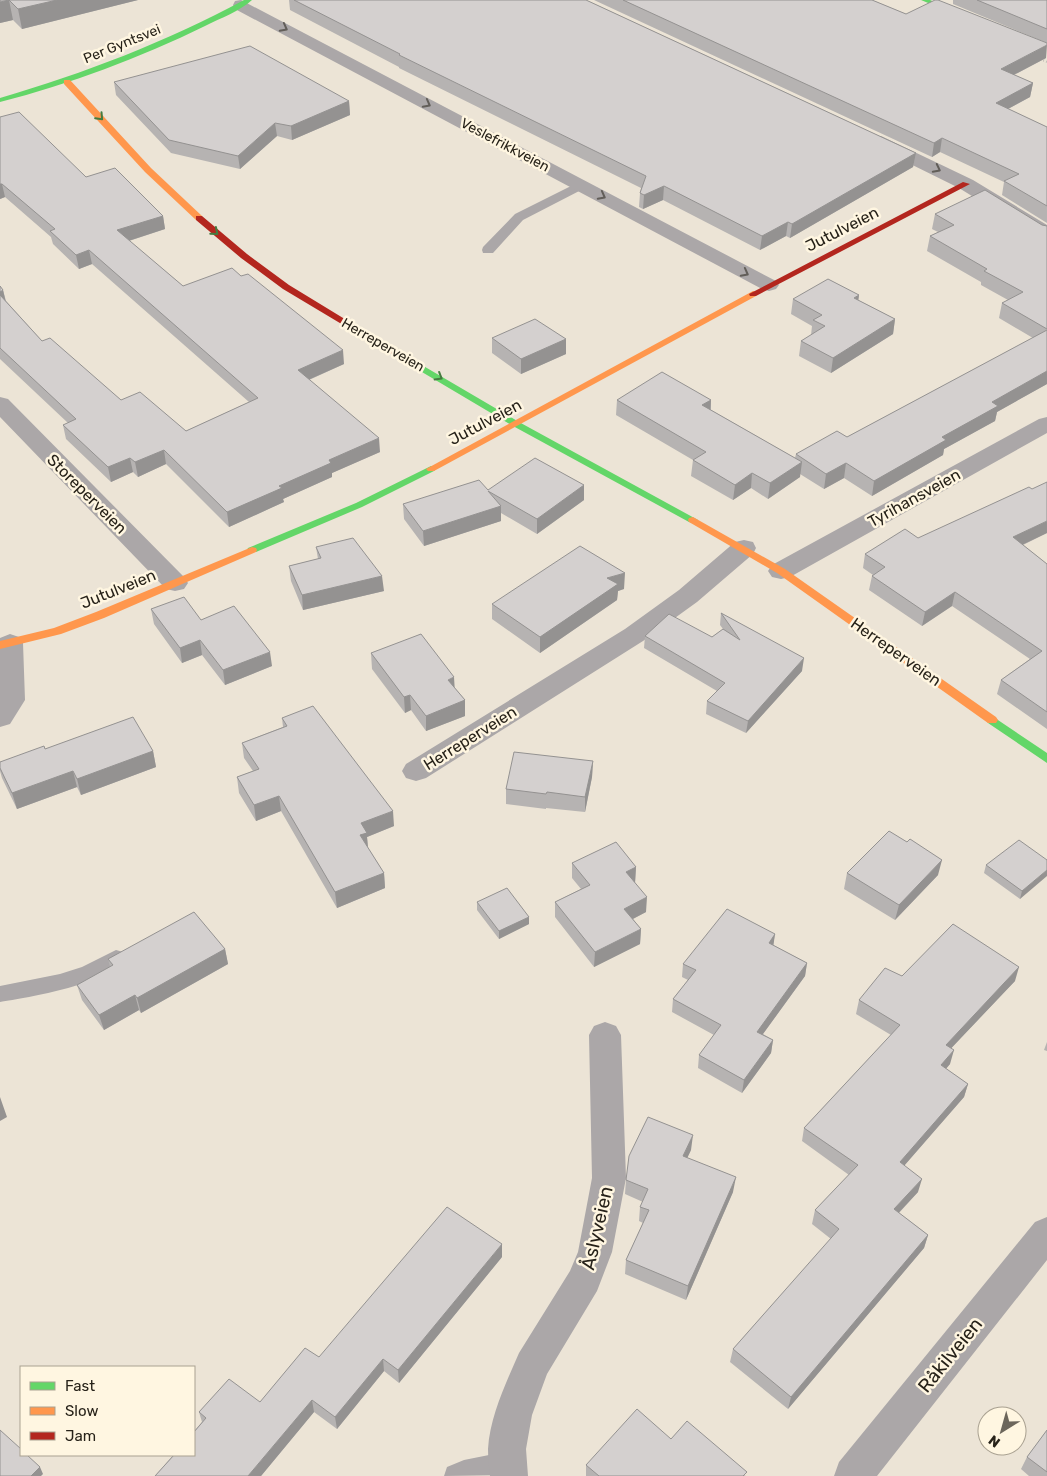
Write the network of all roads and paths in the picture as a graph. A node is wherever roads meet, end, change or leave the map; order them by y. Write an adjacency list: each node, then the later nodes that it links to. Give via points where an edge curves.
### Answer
1 (924, 0): 3 (street)
2 (245, 3): 4 (street, Per Gyntsvei, via 154,48); 8 (street, Veslefrikkveien, one-way to 8)
3 (976, 21)
4 (67, 82): 5 (street, Per Gyntsvei); 13 (street, Herreperveien, one-way to 13, via 148,170 244,256 286,287)
5 (0, 100)
6 (864, 134): 7 (street, one-way to 7)
7 (966, 184): 9 (street); 11 (street, Jutulveien)
8 (581, 185): 10 (lane, via 519,217); 11 (street, Veslefrikkveien, one-way to 11)
9 (1047, 234)
10 (488, 250)
11 (769, 285): 13 (street, Jutulveien)
12 (0, 404): 17 (street, Storeperveien)
13 (516, 424): 15 (street, Herreperveien); 17 (street, Jutulveien, via 359,505)
14 (1047, 424): 16 (street, Tyrihansveien)
15 (744, 548): 16 (street, Herreperveien); 21 (street, Herreperveien, via 688,596 634,635)
16 (781, 571): 20 (street, Herreperveien)
17 (175, 583): 18 (street, Jutulveien, via 66,627)
18 (5, 644): 19 (street, via 12,700)
19 (0, 718)
20 (1047, 759)
21 (416, 771)
22 (116, 958): 23 (lane, via 73,978)
23 (0, 994)
24 (605, 1035): 26 (street, Åslyveien, via 609,1178 595,1252 585,1279 532,1365 513,1415 507,1449)
25 (1047, 1233): 28 (street, Råkilveien)
26 (509, 1469): 27 (lane, Åslyveien, via 464,1472)
27 (456, 1476)
28 (853, 1476)

